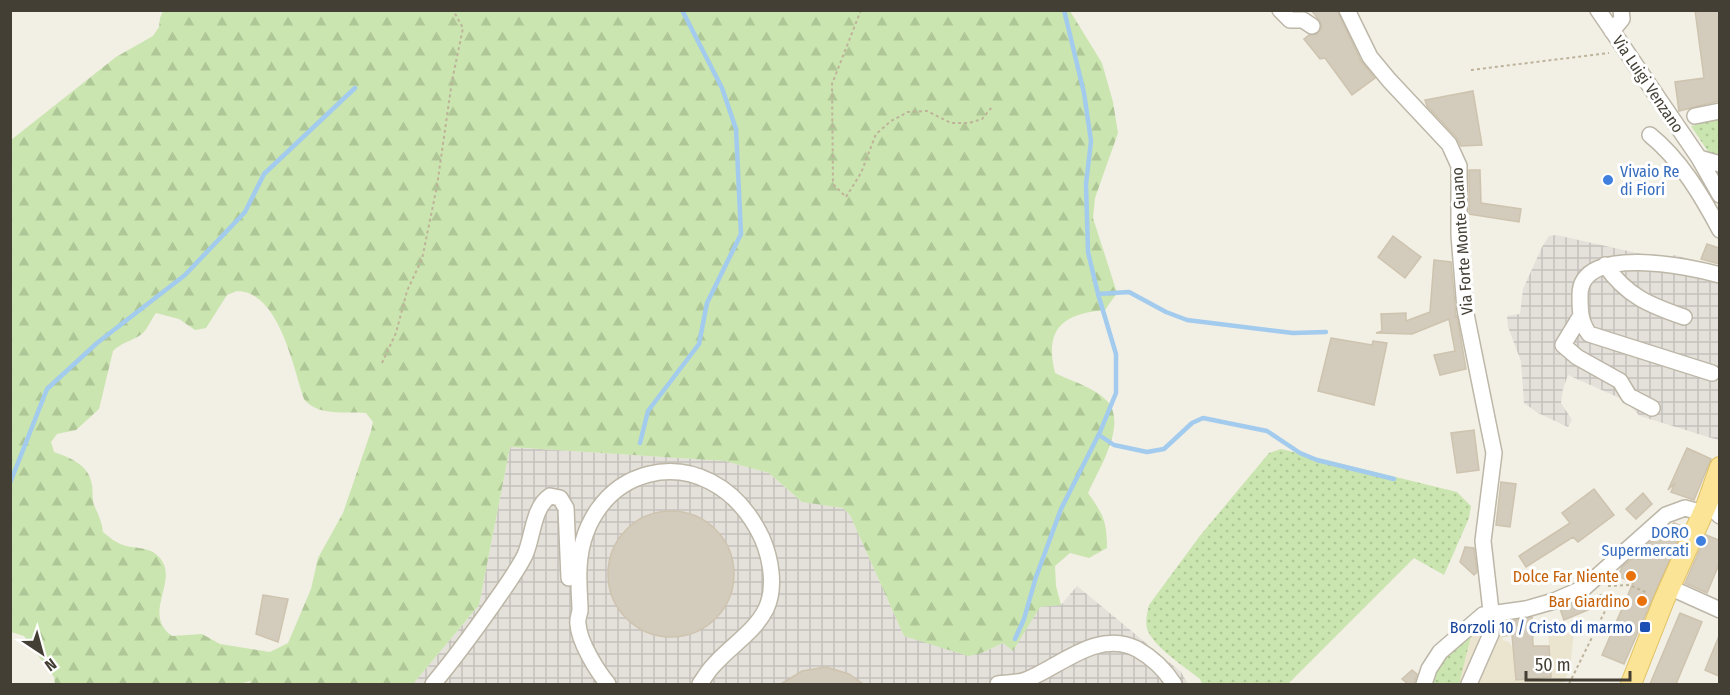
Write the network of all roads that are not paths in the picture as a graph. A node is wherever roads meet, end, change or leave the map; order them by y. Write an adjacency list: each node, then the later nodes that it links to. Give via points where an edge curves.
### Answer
1 (1280, 10): 5 (street, via 1290,20 1304,20)
2 (1347, 10): 24 (street, Via Forte Monte Guano, via 1370,57 1449,144 1459,166 1465,309 1494,453 1483,541)
3 (1598, 10): 6 (street, Via Luigi Venzano)
4 (1622, 10): 6 (street, via 1622,19)
5 (1312, 26)
6 (1612, 31): 10 (street, Via Luigi Venzano)
7 (1719, 111): 8 (street)
8 (1695, 116)
9 (1650, 135): 13 (street, via 1705,202)
10 (1699, 158): 11 (street); 12 (street, Via Luigi Venzano)
11 (1719, 164)
12 (1719, 195)
13 (1719, 230)
14 (1605, 265): 15 (street, via 1661,264); 16 (street, via 1592,271 1580,290); 17 (street, via 1617,282 1643,302)
15 (1719, 275)
16 (1580, 316): 18 (street, via 1589,334); 19 (street, via 1563,345 1620,381 1629,396)
17 (1684, 317)
18 (1712, 373)
19 (1652, 408)
20 (1719, 467): 21 (main road)
21 (1710, 511): 22 (main road); 24 (street, via 1685,508 1666,515 1596,582 1554,602)
22 (1666, 593): 23 (street); 34 (main road)
23 (1719, 610)
24 (1491, 613): 32 (street, via 1483,615 1440,652); 33 (street, Via Forte Monte Guano, via 1490,636)
25 (578, 625): 27 (street, via 570,607 566,508 560,498 550,496 538,513 525,555 513,576); 28 (street, via 591,660); 29 (street, via 580,548 597,512 614,492 659,471 715,483 753,519 771,567 771,585 766,608 754,627)
26 (1024, 682): 30 (street); 31 (street, via 1061,661 1107,643 1131,646 1145,653)
27 (433, 684)
28 (608, 684)
29 (700, 684)
30 (998, 684)
31 (1174, 684)
32 (1424, 684)
33 (1469, 684)
34 (1631, 684)

